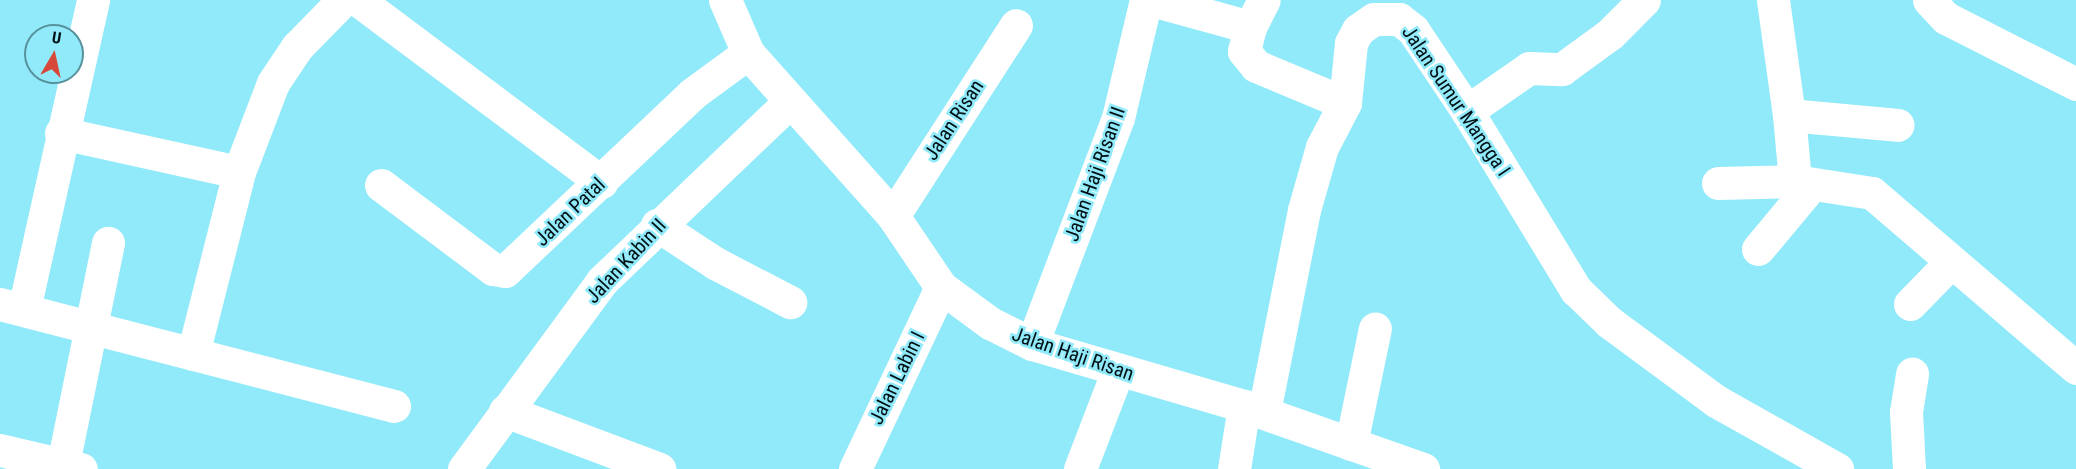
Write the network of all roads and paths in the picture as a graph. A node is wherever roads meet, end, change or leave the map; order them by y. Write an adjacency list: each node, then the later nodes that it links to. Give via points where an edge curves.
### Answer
1 (93, 0): 19 (street)
2 (343, 0): 20 (street, via 297,47 273,83)
3 (358, 0): 22 (street)
4 (725, 0): 12 (street, Jalan Haji Risan)
5 (1146, 0): 36 (street, Jalan Haji Risan II, via 1118,118)
6 (1152, 0): 10 (street)
7 (1644, 0): 16 (street, via 1610,34 1562,69 1529,68)
8 (1773, 0): 17 (street)
9 (1929, 0): 13 (street, via 1946,18)
10 (1257, 14): 15 (street, via 1244,51 1256,66)
11 (1017, 25): 25 (street, Jalan Risan)
12 (748, 52): 14 (street, Jalan Haji Risan); 22 (street, Jalan Patal, via 692,94)
13 (2076, 84)
14 (789, 102): 25 (street, Jalan Haji Risan); 26 (street, Jalan Kabin II)
15 (1345, 103): 16 (street, Jalan Sumur Mangga I, via 1351,44 1358,30 1374,19 1399,19 1413,30); 42 (street, Jalan Sumur Mangga I, via 1322,147)
16 (1467, 111): 53 (street, Jalan Sumur Mangga I, via 1576,290 1610,322 1716,401)
17 (1789, 115): 18 (street); 21 (street)
18 (1898, 125)
19 (61, 133): 20 (street); 33 (street)
20 (239, 172): 37 (street)
21 (1795, 181): 23 (street); 28 (street, via 1804,194); 29 (street, via 1872,192)
22 (601, 182): 24 (street, Jalan Patal, via 505,271 493,269)
23 (1718, 183)
24 (381, 185)
25 (893, 216): 30 (street, Jalan Haji Risan)
26 (657, 225): 31 (street, via 715,263); 43 (street, Jalan Kabin II, via 602,281)
27 (108, 243): 34 (street)
28 (1758, 249)
29 (1950, 263): 32 (street); 38 (street)
30 (941, 287): 36 (street, Jalan Haji Risan, via 990,323); 49 (street, Jalan Labin I)
31 (790, 302)
32 (1910, 304)
33 (12, 306): 34 (street)
34 (93, 327): 37 (street); 46 (street)
35 (1375, 328): 44 (street)
36 (1032, 344): 39 (street, Jalan Haji Risan)
37 (193, 354): 41 (street)
38 (2076, 368)
39 (1118, 370): 42 (street, Jalan Haji Risan); 50 (street)
40 (1912, 373): 54 (street, via 1906,412)
41 (394, 406)
42 (1254, 409): 44 (street, Jalan Haji Risan); 51 (street, Jalan Sumur Mangga I)
43 (505, 411): 47 (street, Jalan Kabin II); 48 (street)
44 (1351, 444): 52 (street, Jalan Haji Risan)
45 (0, 450): 46 (street)
46 (69, 468)
47 (464, 469)
48 (659, 469)
49 (855, 469)
50 (1080, 469)
51 (1234, 469)
52 (1423, 469)
53 (1837, 469)
54 (1909, 469)

